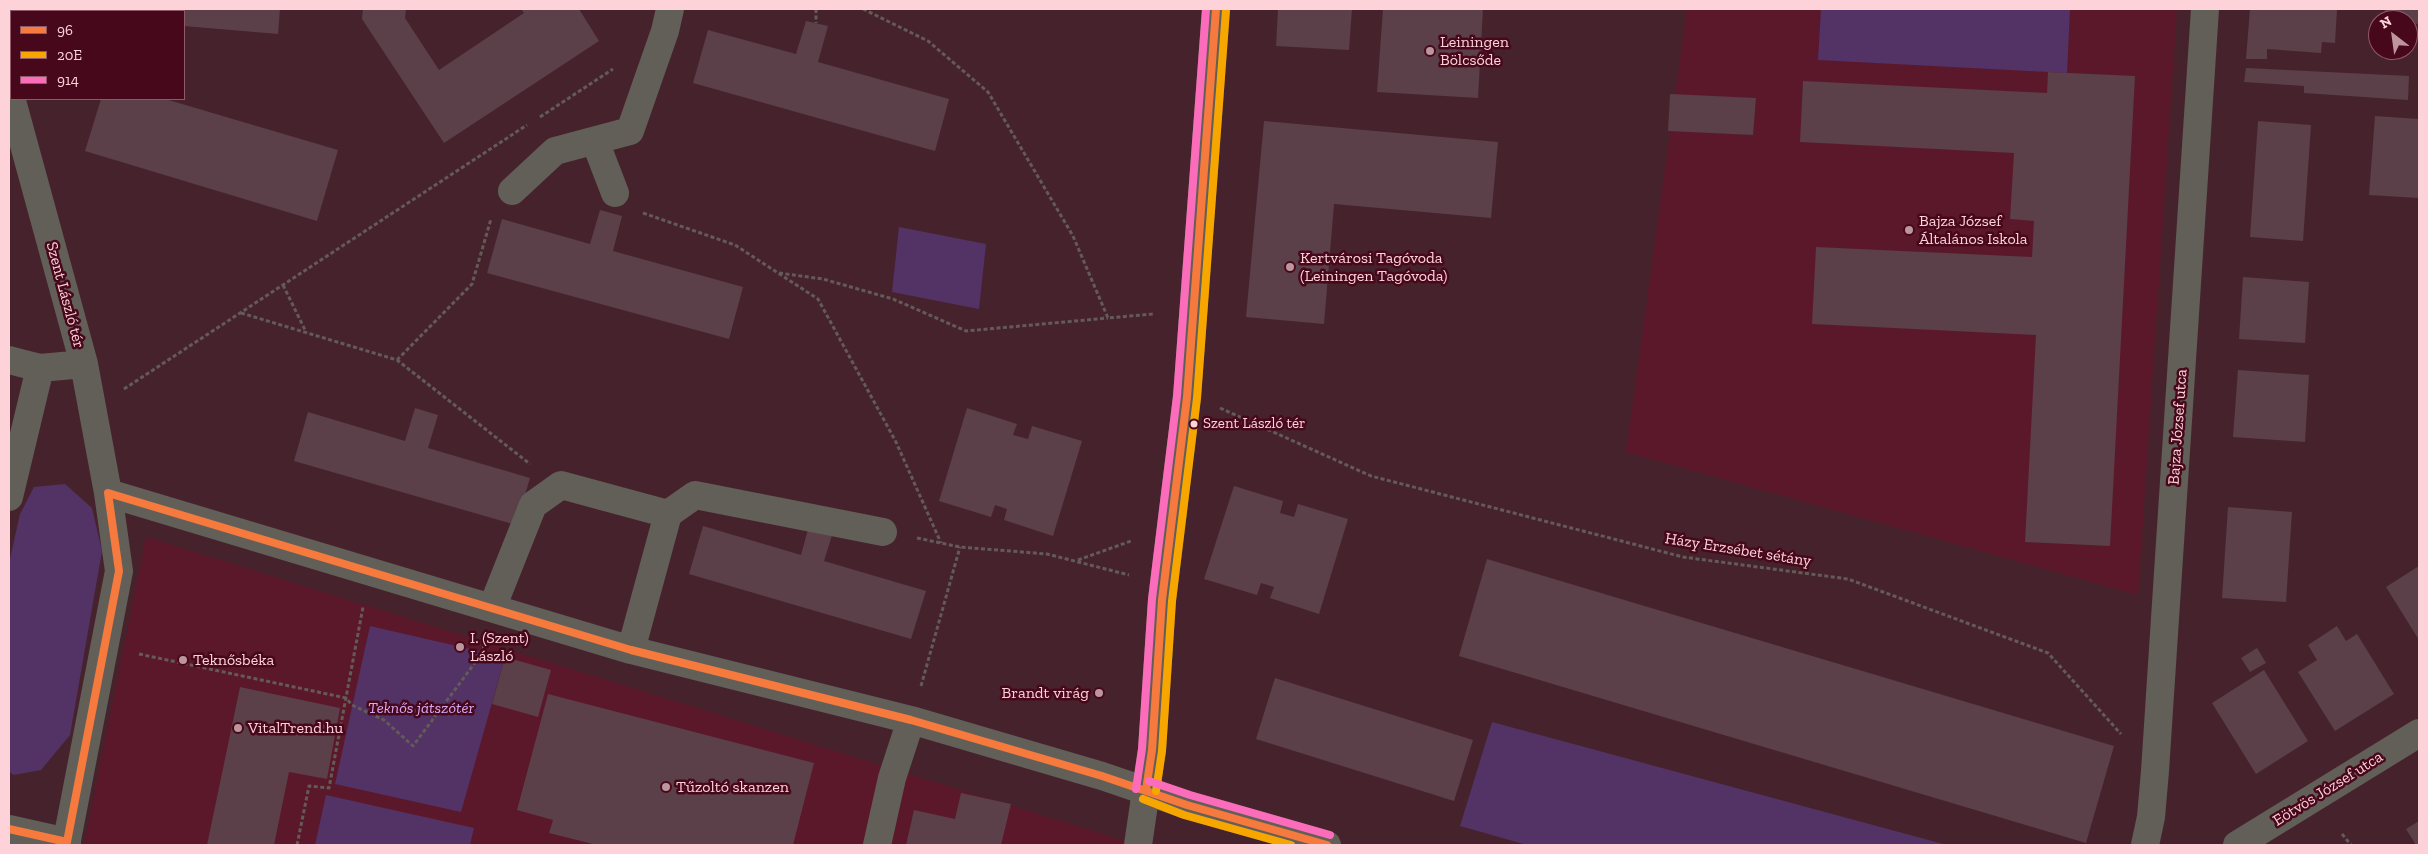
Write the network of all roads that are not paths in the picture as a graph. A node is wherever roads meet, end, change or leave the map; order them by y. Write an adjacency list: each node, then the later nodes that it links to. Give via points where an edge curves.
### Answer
1 (670, 9): 5 (street, via 630,131)
2 (1216, 9): 19 (street, via 1187,397 1162,600 1152,750)
3 (2205, 9): 25 (street, Bajza József utca, via 2155,771)
4 (12, 100): 9 (street, Szent László tér)
5 (595, 140): 6 (street, via 556,151); 7 (street)
6 (512, 191)
7 (615, 193)
8 (9, 360): 10 (street)
9 (84, 364): 10 (street); 11 (street, Szent László tér)
10 (40, 368): 12 (street)
11 (108, 493): 15 (street); 21 (street, Szent László tér, via 119,571)
12 (9, 497)
13 (668, 514): 14 (street, via 695,495); 15 (street, via 561,485 533,505); 16 (street)
14 (883, 532)
15 (492, 608): 16 (street)
16 (631, 650): 17 (street)
17 (911, 720): 19 (street); 22 (street, via 892,778)
18 (2419, 733): 26 (street, Eötvös József utca)
19 (1146, 790): 23 (street); 24 (street)
20 (9, 829): 21 (street)
21 (66, 844)
22 (877, 845)
23 (1138, 845)
24 (1327, 845)
25 (2144, 845)
26 (2237, 845)

